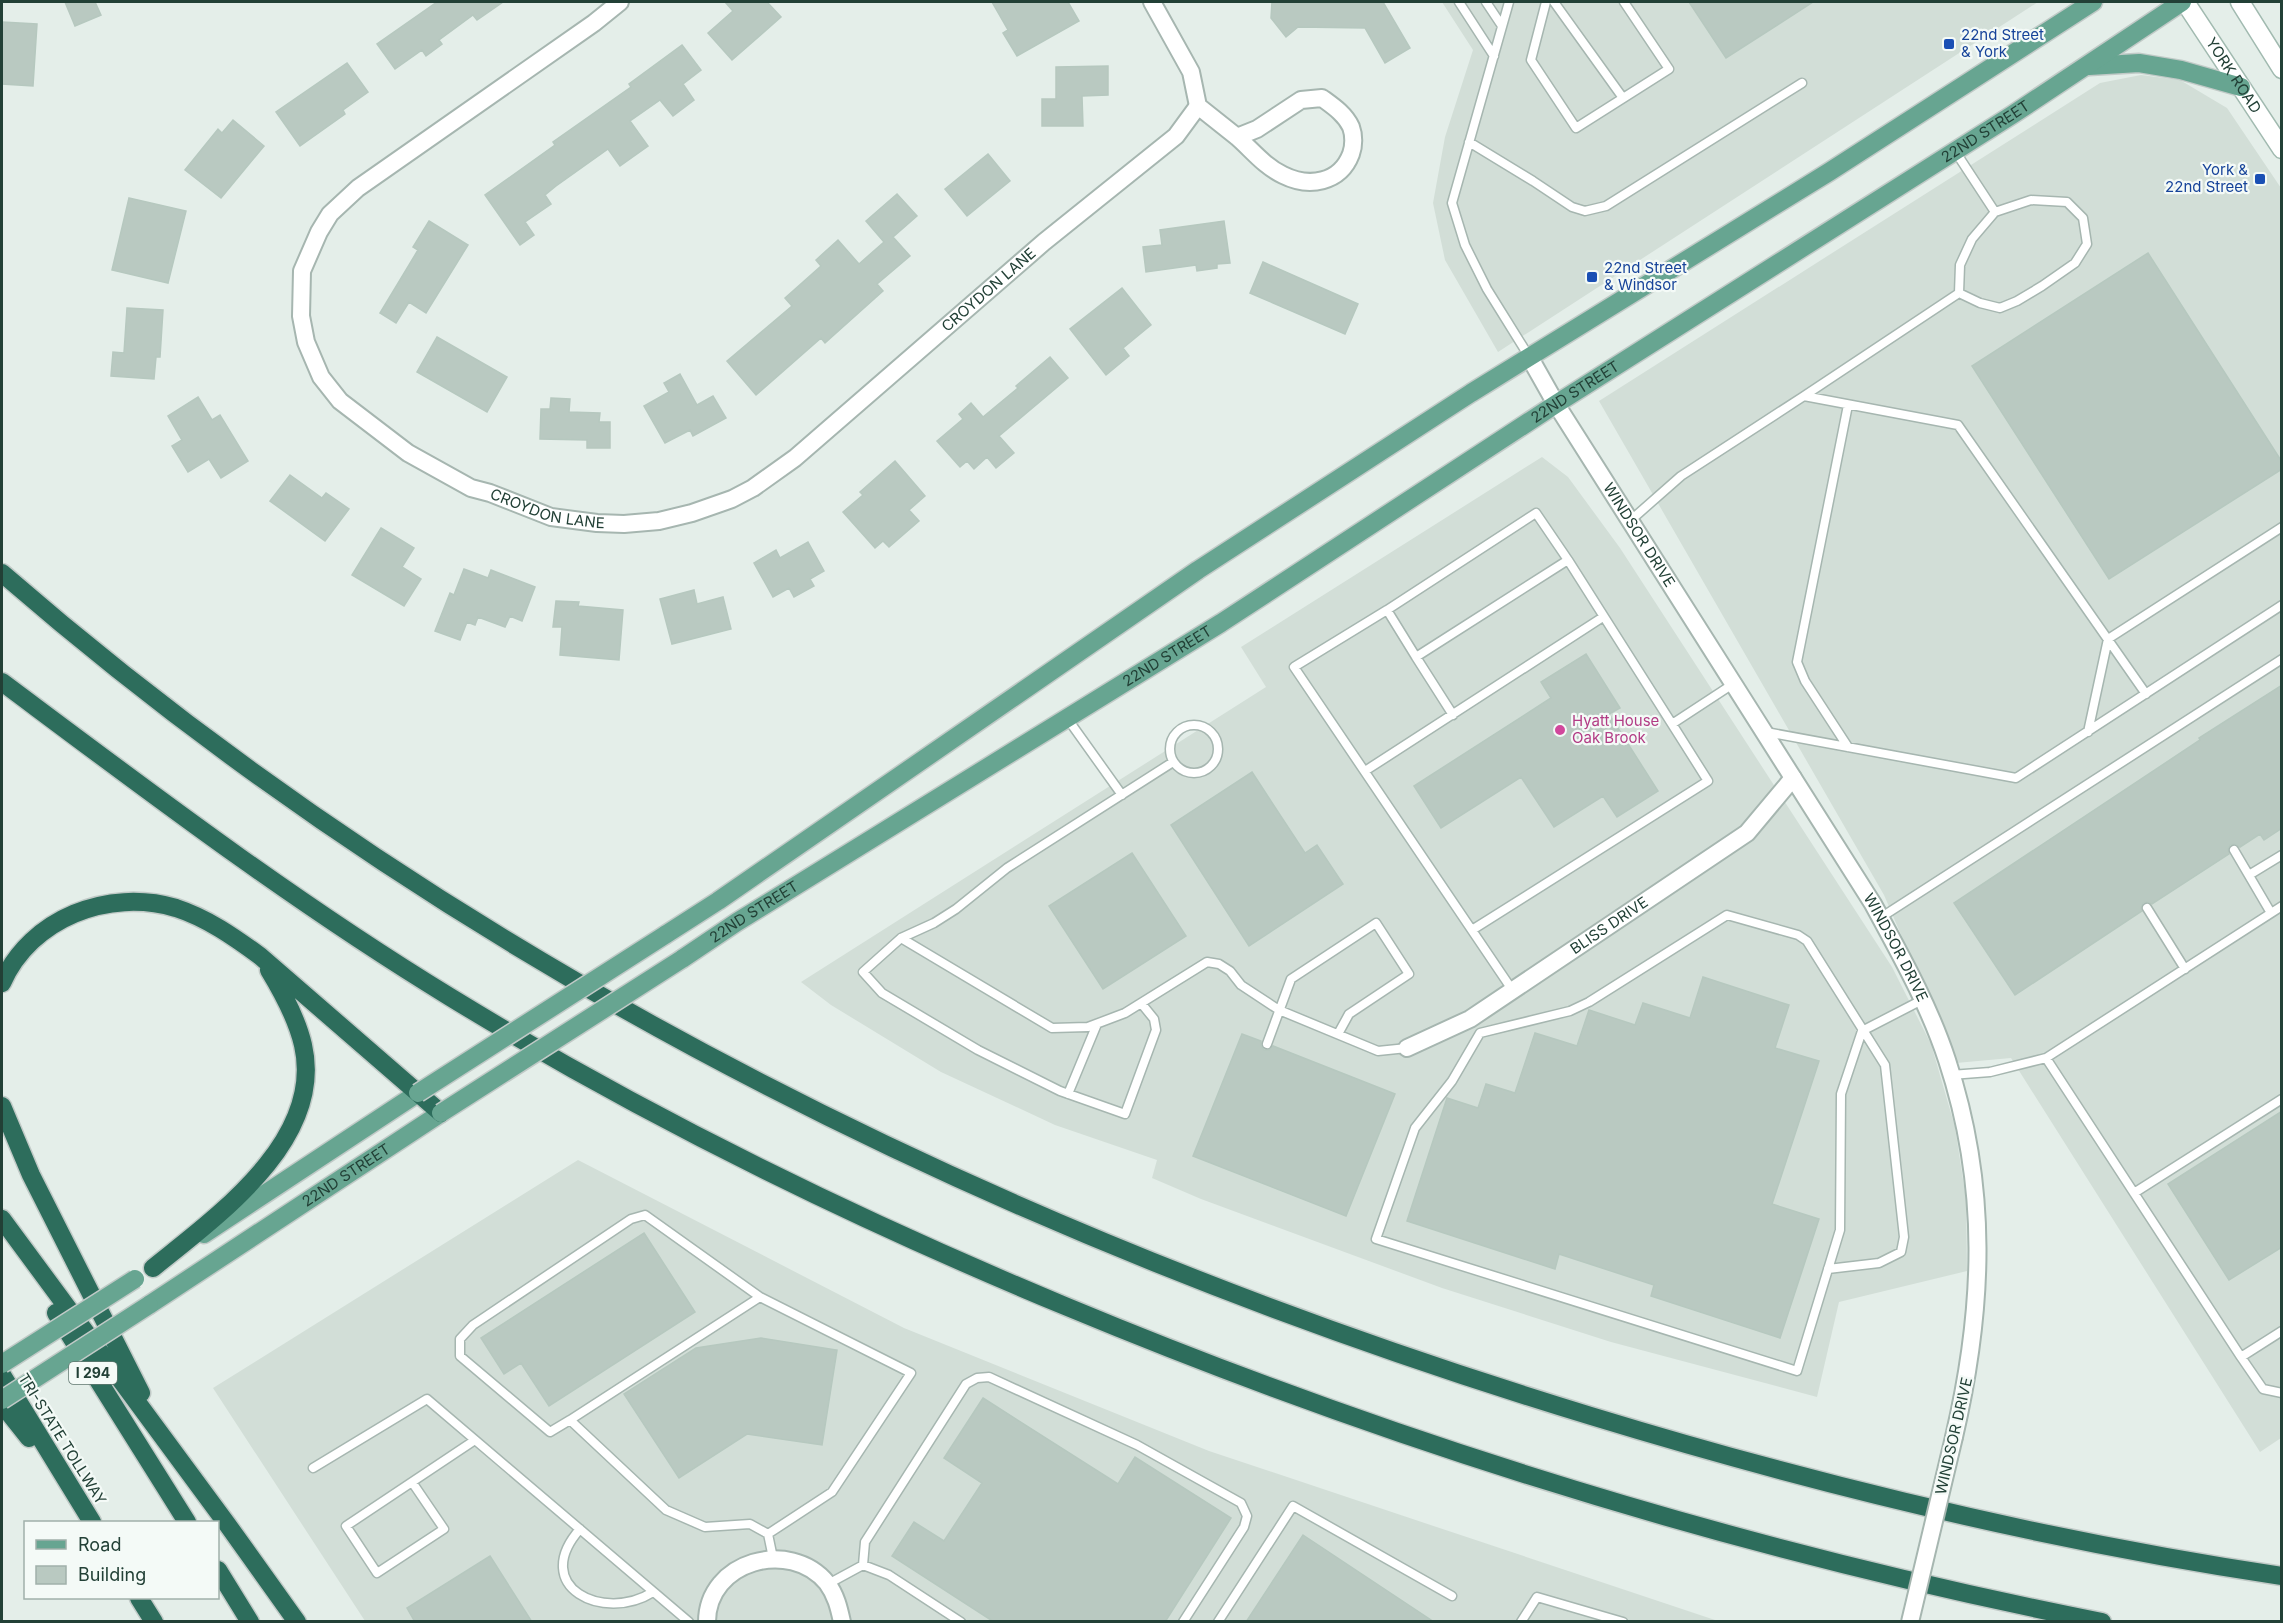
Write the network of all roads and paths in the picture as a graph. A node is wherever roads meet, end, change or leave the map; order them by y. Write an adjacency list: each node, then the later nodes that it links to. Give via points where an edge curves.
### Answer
1 (620, 2): 21 (street, CROYDON LANE, via 358,188 330,214 302,271 301,316 306,342 321,377 340,400 408,453 471,489 551,517 597,523 659,521 732,499 753,488 795,458 1044,242 1176,136)
2 (1152, 2): 21 (street, via 1191,72)
3 (1459, 2): 15 (lane)
4 (1486, 2): 14 (lane)
5 (1509, 2): 14 (lane)
6 (1546, 2): 20 (lane, via 1531,60 1576,128)
7 (1554, 2): 20 (lane)
8 (1624, 2): 20 (lane, via 1669,69)
9 (2070, 2): 13 (main road)
10 (2093, 2): 13 (main road, 22ND STREET)
11 (2183, 2): 16 (main road, 22ND STREET); 19 (main road, YORK ROAD)
12 (2240, 2): 17 (main road)
13 (2060, 22): 28 (main road, 22ND STREET)
14 (1502, 26): 15 (lane)
15 (1494, 56): 23 (lane)
16 (2087, 66): 19 (main road, via 2139,63); 25 (main road, 22ND STREET)
17 (2282, 69)
18 (1802, 82): 23 (lane, via 1614,201 1586,211 1572,207)
19 (2241, 87): 24 (main road, YORK ROAD)
20 (1623, 98)
21 (1198, 106): 22 (street)
22 (1237, 137): 22 (street, via 1283,176 1307,183 1325,181 1339,173 1354,146 1351,127 1338,109 1322,98 1301,100 1257,129)
23 (1469, 142): 28 (lane, via 1452,203 1465,245 1487,289)
24 (2282, 150)
25 (1955, 151): 26 (lane); 30 (main road, 22ND STREET)
26 (1995, 212): 27 (lane, via 1972,239 1960,265); 27 (lane, via 2031,200 2067,202 2083,218 2087,244 2075,263 2000,308)
27 (1959, 293): 29 (lane)
28 (1530, 358): 30 (street, WINDSOR DRIVE); 79 (main road, 22ND STREET, bridge, via 1198,570 718,901)
29 (1804, 396): 31 (lane); 32 (lane, via 1681,476)
30 (1556, 404): 32 (street, WINDSOR DRIVE); 46 (main road, 22ND STREET, via 1221,623)
31 (1848, 405): 39 (lane, via 1958,424); 50 (lane, via 1797,662)
32 (1631, 520): 43 (street, WINDSOR DRIVE)
33 (2282, 527): 39 (lane)
34 (1568, 560): 37 (lane, via 1536,513); 38 (lane); 40 (lane)
35 (2, 573): 108 (highway, via 209,741 326,824 492,932 732,1070 951,1175 1140,1256 1340,1332 1633,1429 1767,1467 2004,1525 2145,1554)
36 (2282, 605): 44 (lane)
37 (1387, 610): 40 (lane); 52 (lane, via 1294,667)
38 (1602, 617): 45 (lane); 47 (lane)
39 (2108, 639): 44 (lane); 49 (lane)
40 (1416, 657): 45 (lane)
41 (2282, 659): 61 (lane)
42 (2, 682): 127 (highway, via 175,812 453,999 681,1128 889,1230 1214,1366 1472,1458 1826,1560)
43 (1733, 684): 47 (lane); 48 (street, WINDSOR DRIVE)
44 (2146, 694): 49 (lane)
45 (1454, 715): 52 (lane)
46 (1067, 718): 54 (lane); 83 (main road, 22ND STREET, bridge, via 747,916)
47 (1672, 724): 62 (lane, via 1708,781)
48 (1762, 731): 50 (lane); 53 (street, WINDSOR DRIVE)
49 (2088, 732): 50 (lane, via 2016,778)
50 (1848, 747)
51 (1173, 762): 51 (lane, via 1194,774 1210,768 1218,753 1215,737 1202,726 1178,731 1170,746); 54 (lane)
52 (1365, 771): 62 (lane)
53 (1793, 778): 61 (street, WINDSOR DRIVE); 67 (street, BLISS DRIVE, via 1747,833)
54 (1122, 795): 63 (lane, via 1007,868 948,914)
55 (2235, 850): 57 (lane)
56 (2282, 855): 57 (lane)
57 (2249, 875): 60 (lane)
58 (2282, 906): 60 (lane)
59 (2147, 908): 65 (lane)
60 (2271, 913): 65 (lane)
61 (1880, 918): 68 (street, WINDSOR DRIVE)
62 (1472, 930): 67 (lane)
63 (901, 938): 71 (lane, via 1052,1028); 80 (lane, via 862,972 882,993 978,1050)
64 (260, 956): 66 (highway, via 199,917 175,908 142,903 104,904 65,917 31,939 10,965); 79 (highway); 86 (highway, via 280,988 303,1046 301,1104 287,1135 257,1177 209,1223)
65 (2185, 969): 77 (lane)
66 (2, 983)
67 (1513, 991): 72 (street, BLISS DRIVE)
68 (1922, 1000): 73 (lane); 78 (street, WINDSOR DRIVE)
69 (1141, 1003): 70 (lane, via 1207,962 1230,971 1240,985); 71 (lane); 80 (lane, via 1154,1019 1156,1030 1125,1114)
70 (1279, 1010): 74 (lane); 74 (lane, via 1291,979 1376,923 1409,974 1348,1014); 75 (lane)
71 (1097, 1024): 80 (lane)
72 (1475, 1026): 73 (lane, via 1570,1011 1727,915 1807,941); 76 (street, BLISS DRIVE); 87 (lane, via 1452,1081 1416,1128 1376,1239 1797,1371)
73 (1862, 1031): 87 (lane, via 1841,1094 1840,1230); 87 (lane, via 1885,1065 1904,1237 1901,1252 1879,1263)
74 (1338, 1034): 76 (lane, via 1378,1051)
75 (1268, 1044)
76 (1407, 1048)
77 (2046, 1058): 78 (lane, via 1990,1072); 84 (lane)
78 (1951, 1075): 126 (street, WINDSOR DRIVE, bridge, via 1972,1168 1978,1285 1972,1348)
79 (418, 1093): 83 (highway); 86 (main road, 22ND STREET)
80 (1068, 1094)
81 (2282, 1099): 84 (lane)
82 (2, 1106): 97 (highway, via 31,1175 133,1378)
83 (441, 1113): 94 (main road, 22ND STREET, bridge)
84 (2134, 1193): 90 (lane)
85 (2, 1220): 97 (highway); 102 (highway, I 294, via 72,1341)
86 (153, 1268): 91 (main road, 22ND STREET, bridge)
87 (1828, 1269)
88 (760, 1297): 95 (lane); 95 (lane, via 645,1215 631,1219 473,1325 460,1339 460,1356 550,1432); 104 (lane, via 911,1373 832,1491)
89 (2282, 1331): 90 (lane)
90 (2241, 1358): 93 (lane, via 2263,1389)
91 (2, 1364)
92 (2, 1375): 100 (highway, TRI-STATE TOLLWAY)
93 (2282, 1393)
94 (2, 1402): 100 (highway)
95 (570, 1420): 104 (lane, via 666,1510 705,1527 750,1524)
96 (475, 1440): 98 (lane, via 427,1399); 99 (lane); 103 (lane)
97 (183, 1464): 117 (highway)
98 (313, 1468)
99 (412, 1482): 99 (lane, via 346,1526 377,1573 444,1529)
100 (73, 1492): 101 (highway, TRI-STATE TOLLWAY)
101 (91, 1521)
102 (186, 1521)
103 (580, 1529): 110 (lane); 113 (lane, via 570,1541 562,1570 566,1586)
104 (768, 1534): 105 (lane)
105 (772, 1558): 109 (street, via 803,1564); 119 (street, via 750,1563 730,1575 715,1593)
106 (863, 1565): 109 (lane); 121 (lane, via 890,1575); 122 (lane, via 866,1542 966,1384 989,1377 1137,1445 1240,1503 1247,1516 1244,1527)
107 (219, 1572): 116 (highway)
108 (2282, 1576)
109 (828, 1584): 120 (street, via 838,1602)
110 (653, 1592): 114 (lane); 118 (lane)
111 (1452, 1596): 123 (lane, via 1293,1506)
112 (140, 1599): 115 (highway)
113 (579, 1604)
114 (630, 1612)
115 (154, 1622)
116 (250, 1622)
117 (297, 1622)
118 (689, 1622)
119 (707, 1622)
120 (842, 1622)
121 (961, 1622)
122 (1183, 1622)
123 (1218, 1622)
124 (1521, 1622): 125 (lane, via 1536,1597)
125 (1623, 1622)
126 (1910, 1622)
127 (2102, 1622)

